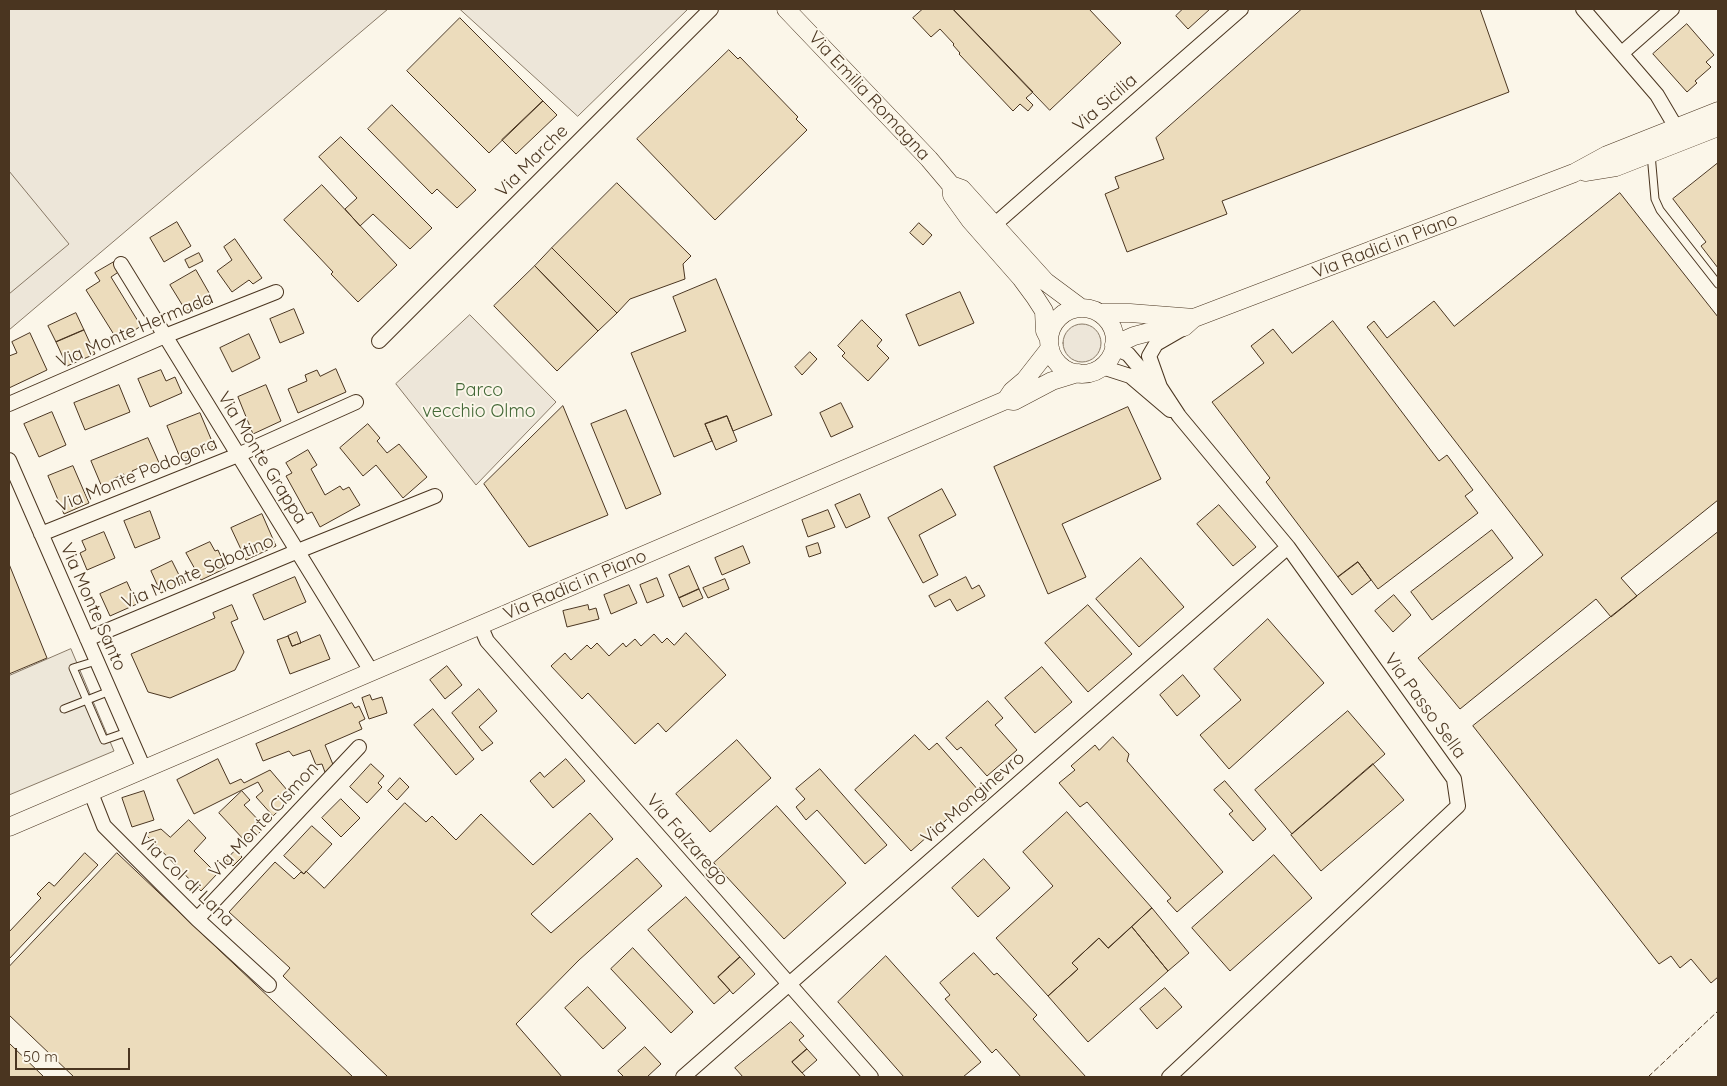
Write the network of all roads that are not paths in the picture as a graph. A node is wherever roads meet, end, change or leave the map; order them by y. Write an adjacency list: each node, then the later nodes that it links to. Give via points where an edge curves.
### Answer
1 (711, 9): 22 (street, Via Marche)
2 (786, 9): 13 (street, Via Emilia Romagna)
3 (1241, 9): 14 (street, Via Sicilia)
4 (1583, 9): 6 (street)
5 (1672, 9): 6 (street)
6 (1622, 53): 9 (street, via 1657,95)
7 (1718, 112): 9 (street)
8 (1718, 126): 9 (street, via 1711,122 1686,132); 10 (street)
9 (1677, 129): 11 (street, via 1669,139 1629,154); 12 (street, via 1607,155)
10 (1651, 154): 11 (street); 16 (lane, via 1655,200 1660,210)
11 (1622, 165): 12 (street)
12 (1574, 173): 20 (street, Via Radici in Piano)
13 (951, 185): 14 (street, Via Emilia Romagna, via 962,189); 23 (street, Via Emilia Romagna, via 952,195 970,220 1009,263 1044,311 1045,331)
14 (994, 225): 18 (street, Via Emilia Romagna, via 1046,282)
15 (121, 264): 21 (street, Via Monte Grappa)
16 (1718, 284)
17 (276, 292): 21 (street, Via Monte Hermada)
18 (1082, 308): 19 (street); 23 (street, via 1063,314 1056,321 1051,330)
19 (1099, 313): 20 (street, via 1130,313); 24 (street, via 1110,324)
20 (1189, 323): 24 (street, via 1134,336); 27 (street, Via Passo Sella, via 1156,344 1149,356)
21 (165, 336): 30 (street, Via Monte Hermada); 32 (street, Via Monte Grappa)
22 (379, 341)
23 (1050, 344): 26 (street, via 1060,365); 28 (street, via 1025,380)
24 (1114, 346): 25 (street); 27 (street, Via Passo Sella, via 1128,354)
25 (1102, 367): 26 (street); 31 (street, Via Passo Sella, via 1130,376)
26 (1078, 373): 28 (street, Via Radici in Piano, via 1052,381 1014,402)
27 (1160, 387): 31 (street, Via Passo Sella)
28 (1006, 400): 38 (street, Via Radici in Piano)
29 (356, 402): 32 (street, Via Monte Podogora)
30 (9, 404)
31 (1179, 416): 36 (street, Via Passo Sella)
32 (238, 455): 35 (street, Via Monte Podogora); 37 (street, Via Monte Grappa)
33 (9, 460): 35 (street, Via Monte Santo)
34 (435, 496): 37 (street, Via Monte Sabotino)
35 (41, 534): 39 (street, Via Monte Santo)
36 (1288, 547): 51 (street, Via Monginevro); 55 (street, Via Passo Sella, via 1454,778 1458,806)
37 (298, 551): 39 (street, Via Monte Sabotino); 41 (street, Via Monte Grappa)
38 (480, 625): 41 (street, Via Radici in Piano); 51 (street, Via Falzarego, via 488,641)
39 (87, 639): 40 (street, Via Monte Santo)
40 (96, 661): 42 (street, Via Monte Santo); 43 (lane, via 73,668)
41 (371, 671): 47 (street, Via Radici in Piano)
42 (110, 691): 43 (lane); 45 (street, Via Monte Santo)
43 (87, 700): 44 (lane); 45 (lane, via 104,740)
44 (64, 709)
45 (127, 732): 47 (street, Via Monte Santo)
46 (358, 747): 50 (street, Via Monte Cismon)
47 (144, 769): 48 (street)
48 (91, 793): 49 (street); 50 (street, Via Col di Lana, via 104,826)
49 (9, 827)
50 (197, 919): 52 (street, Via Col di Lana)
51 (789, 984): 53 (street, Via Monginevro); 54 (street, Via Falzarego)
52 (269, 985)
53 (683, 1077)
54 (871, 1077)
55 (1170, 1077)

